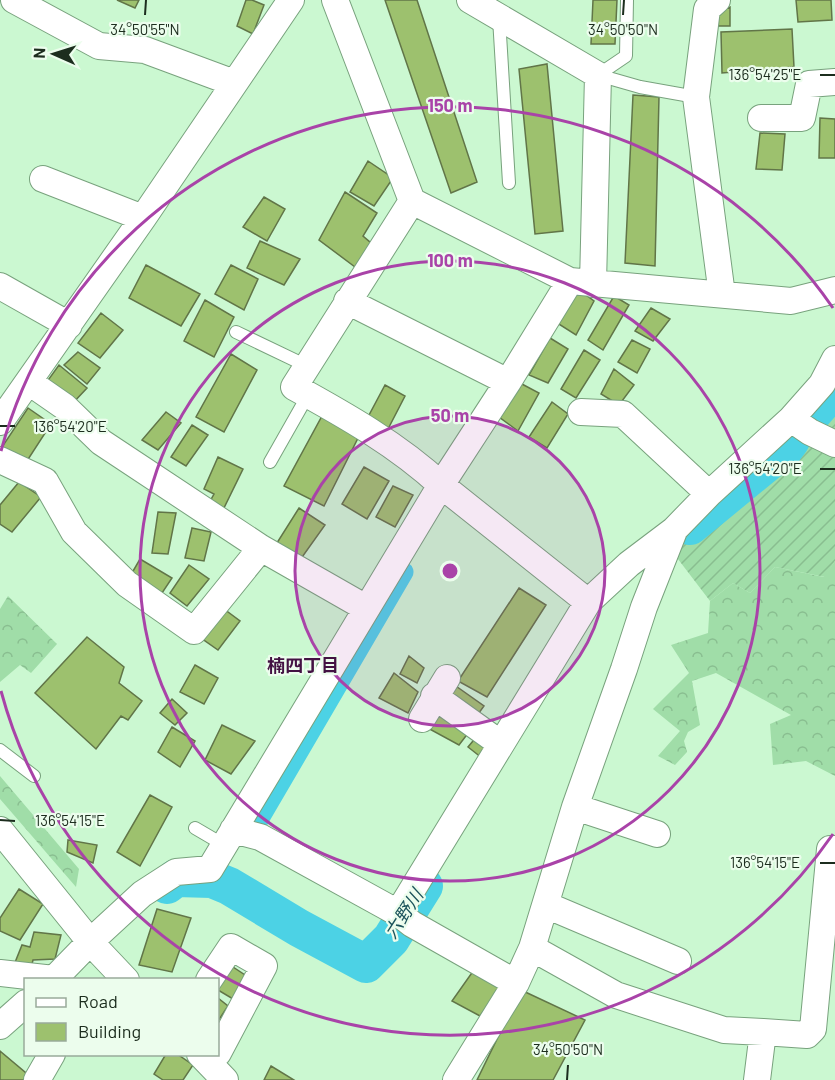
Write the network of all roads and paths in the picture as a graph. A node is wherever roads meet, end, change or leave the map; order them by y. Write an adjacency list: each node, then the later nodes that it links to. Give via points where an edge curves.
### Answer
1 (14, 0): 10 (street, via 99,46 145,50)
2 (291, 0): 10 (street)
3 (335, 0): 15 (street)
4 (470, 0): 7 (street)
5 (627, 0): 8 (lane, via 626,56)
6 (717, 0): 11 (street, via 707,9)
7 (499, 18): 8 (street); 14 (lane)
8 (598, 75): 11 (lane); 17 (street)
9 (835, 82): 12 (street, via 809,84 802,118)
10 (234, 83): 16 (street)
11 (696, 97): 20 (street)
12 (761, 118)
13 (43, 179): 16 (street)
14 (509, 183)
15 (412, 201): 17 (street); 21 (street)
16 (143, 218): 22 (street)
17 (582, 282): 20 (street); 27 (street)
18 (0, 286): 22 (street)
19 (835, 290): 20 (street, via 791,301)
20 (722, 295)
21 (347, 301): 25 (street); 27 (street)
22 (69, 325): 26 (street)
23 (236, 332): 25 (lane)
24 (835, 358): 30 (street, via 822,384)
25 (307, 366): 28 (street, via 294,387)
26 (29, 382): 31 (street); 38 (street, via 65,407 101,442)
27 (508, 382): 35 (street)
28 (308, 395): 34 (lane); 35 (street, via 389,444)
29 (581, 412): 36 (street, via 623,414)
30 (791, 419): 32 (street); 36 (street)
31 (0, 422)
32 (835, 444)
33 (0, 460): 38 (street, via 45,481 74,532 127,584 194,631)
34 (270, 462)
35 (441, 485): 39 (street); 40 (street)
36 (709, 494): 37 (street)
37 (674, 530): 39 (street); 45 (street)
38 (261, 548): 40 (street)
39 (588, 602): 42 (street)
40 (366, 608): 49 (street)
41 (422, 719): 42 (street, via 440,687)
42 (501, 744): 52 (street)
43 (0, 750): 44 (lane)
44 (34, 776)
45 (575, 807): 48 (street); 51 (street)
46 (195, 828): 49 (lane)
47 (0, 830): 54 (street)
48 (657, 834)
49 (229, 837): 52 (street, via 260,837); 54 (street, via 210,869 176,872 142,894)
50 (835, 849): 64 (street, via 830,849 813,1029 807,1035)
51 (546, 905): 53 (street); 55 (street)
52 (403, 917): 61 (street)
53 (531, 948): 61 (street); 64 (street, via 616,995 724,1030)
54 (97, 956): 58 (street); 59 (street)
55 (678, 961)
56 (0, 973): 57 (street)
57 (44, 978)
58 (55, 978)
59 (124, 978)
60 (210, 978): 66 (street, via 231,947 264,966)
61 (516, 983): 68 (street)
62 (24, 1005): 63 (street)
63 (0, 1026)
64 (763, 1032): 69 (street)
65 (51, 1056): 67 (street)
66 (216, 1066)
67 (37, 1080)
68 (456, 1080)
69 (757, 1080)

